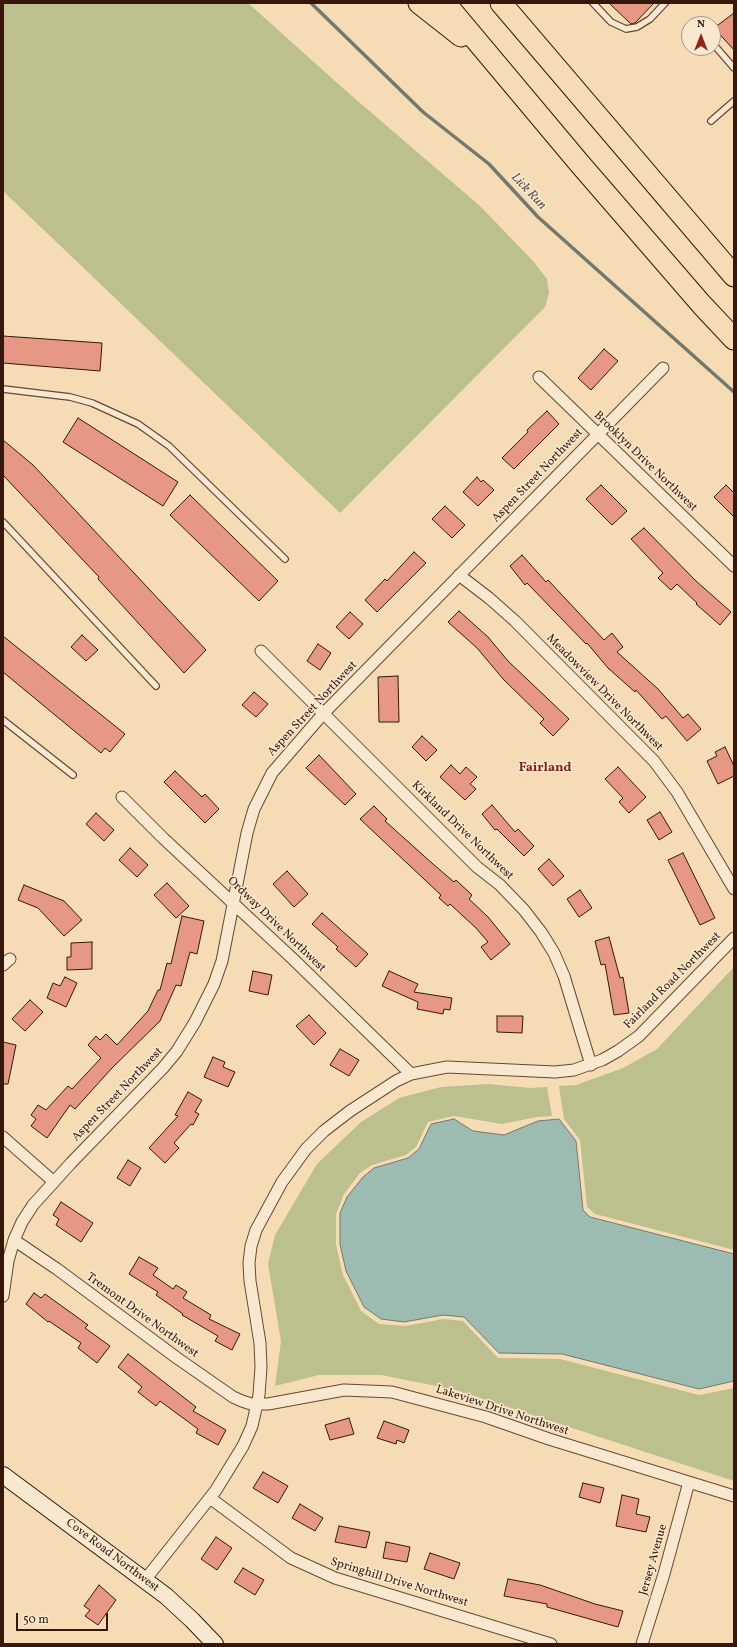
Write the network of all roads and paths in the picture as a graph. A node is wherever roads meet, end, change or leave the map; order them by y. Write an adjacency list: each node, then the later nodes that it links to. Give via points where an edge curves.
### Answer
1 (419, 3): 7 (highway)
2 (445, 3): 7 (highway)
3 (593, 3): 4 (lane, via 611,22 626,29 637,27)
4 (665, 3)
5 (506, 8): 11 (highway)
6 (721, 53): 8 (lane)
7 (496, 64): 12 (highway, via 585,170)
8 (734, 68)
9 (734, 101): 10 (lane)
10 (711, 121)
11 (734, 276)
12 (734, 339)
13 (663, 368): 16 (street, Aspen Street Northwest)
14 (539, 377): 16 (street, Brooklyn Drive Northwest)
15 (3, 389): 18 (lane, via 70,397 109,409 138,424 170,446)
16 (598, 434): 19 (street, Brooklyn Drive Northwest); 20 (street, Aspen Street Northwest)
17 (3, 522): 22 (lane)
18 (285, 559)
19 (734, 566)
20 (459, 575): 23 (street, Aspen Street Northwest); 27 (street, Meadowview Drive Northwest, via 515,621 654,761 677,792)
21 (261, 651): 23 (street, Kirkland Drive Northwest)
22 (156, 686)
23 (323, 714): 28 (street, Aspen Street Northwest, via 272,773 262,790 247,833); 30 (street, Kirkland Drive Northwest, via 477,867 500,885 541,932 564,976)
24 (3, 720): 25 (lane)
25 (73, 775)
26 (122, 797): 28 (street, Ordway Drive Northwest)
27 (734, 889)
28 (234, 902): 31 (street, Ordway Drive Northwest); 33 (street, Aspen Street Northwest, via 222,961 214,984 177,1051)
29 (734, 938): 30 (street, Fairland Road Northwest, via 639,1036 618,1052)
30 (591, 1065): 31 (street, Fairland Road Northwest, via 555,1072 447,1067)
31 (411, 1074): 36 (street, Fairland Road Northwest, via 350,1111 310,1144 290,1169 256,1230 249,1263 260,1343 261,1367)
32 (3, 1137): 33 (street)
33 (54, 1182): 34 (street, Aspen Street Northwest, via 33,1205)
34 (14, 1240): 35 (street, Aspen Street Northwest); 36 (street, Tremont Drive Northwest, via 233,1397 242,1402)
35 (3, 1296)
36 (257, 1404): 38 (street, Lakeview Drive Northwest, via 344,1390 392,1392 486,1417); 40 (street, Fairland Road Northwest, via 243,1446)
37 (3, 1475): 41 (main road, Cove Road Northwest)
38 (689, 1482): 39 (street, Lakeview Drive Northwest); 44 (street, Jersey Avenue)
39 (734, 1496)
40 (210, 1498): 41 (street, Fairland Road Northwest); 43 (street, Springhill Drive Northwest, via 291,1558 335,1578)
41 (145, 1580): 42 (main road, Cove Road Northwest, via 192,1620)
42 (215, 1644)
43 (552, 1644)
44 (642, 1644)

